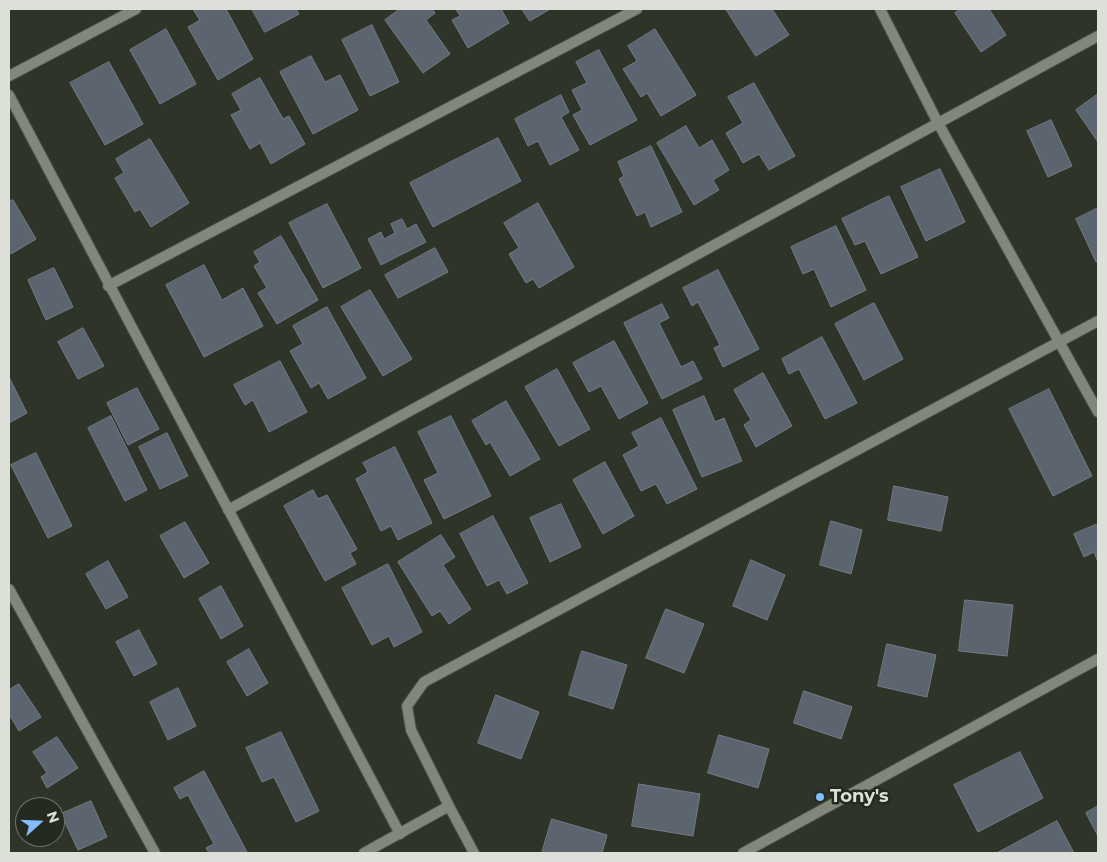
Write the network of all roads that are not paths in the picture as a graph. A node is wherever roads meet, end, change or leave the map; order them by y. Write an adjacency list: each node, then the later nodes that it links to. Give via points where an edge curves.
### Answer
1 (136, 9): 5 (street)
2 (637, 9): 8 (street)
3 (880, 9): 7 (street)
4 (1098, 36): 7 (street)
5 (9, 76)
6 (9, 95): 8 (street)
7 (938, 123): 10 (street); 12 (street)
8 (108, 286): 12 (street)
9 (1098, 321): 10 (street)
10 (1060, 341): 11 (street); 15 (street, via 424,682 407,706 411,730)
11 (1098, 412)
12 (228, 510): 16 (street)
13 (9, 589): 17 (street)
14 (1098, 659): 20 (street)
15 (449, 806): 16 (street); 19 (street)
16 (400, 834): 18 (street)
17 (155, 853)
18 (364, 853)
19 (474, 853)
20 (743, 853)

